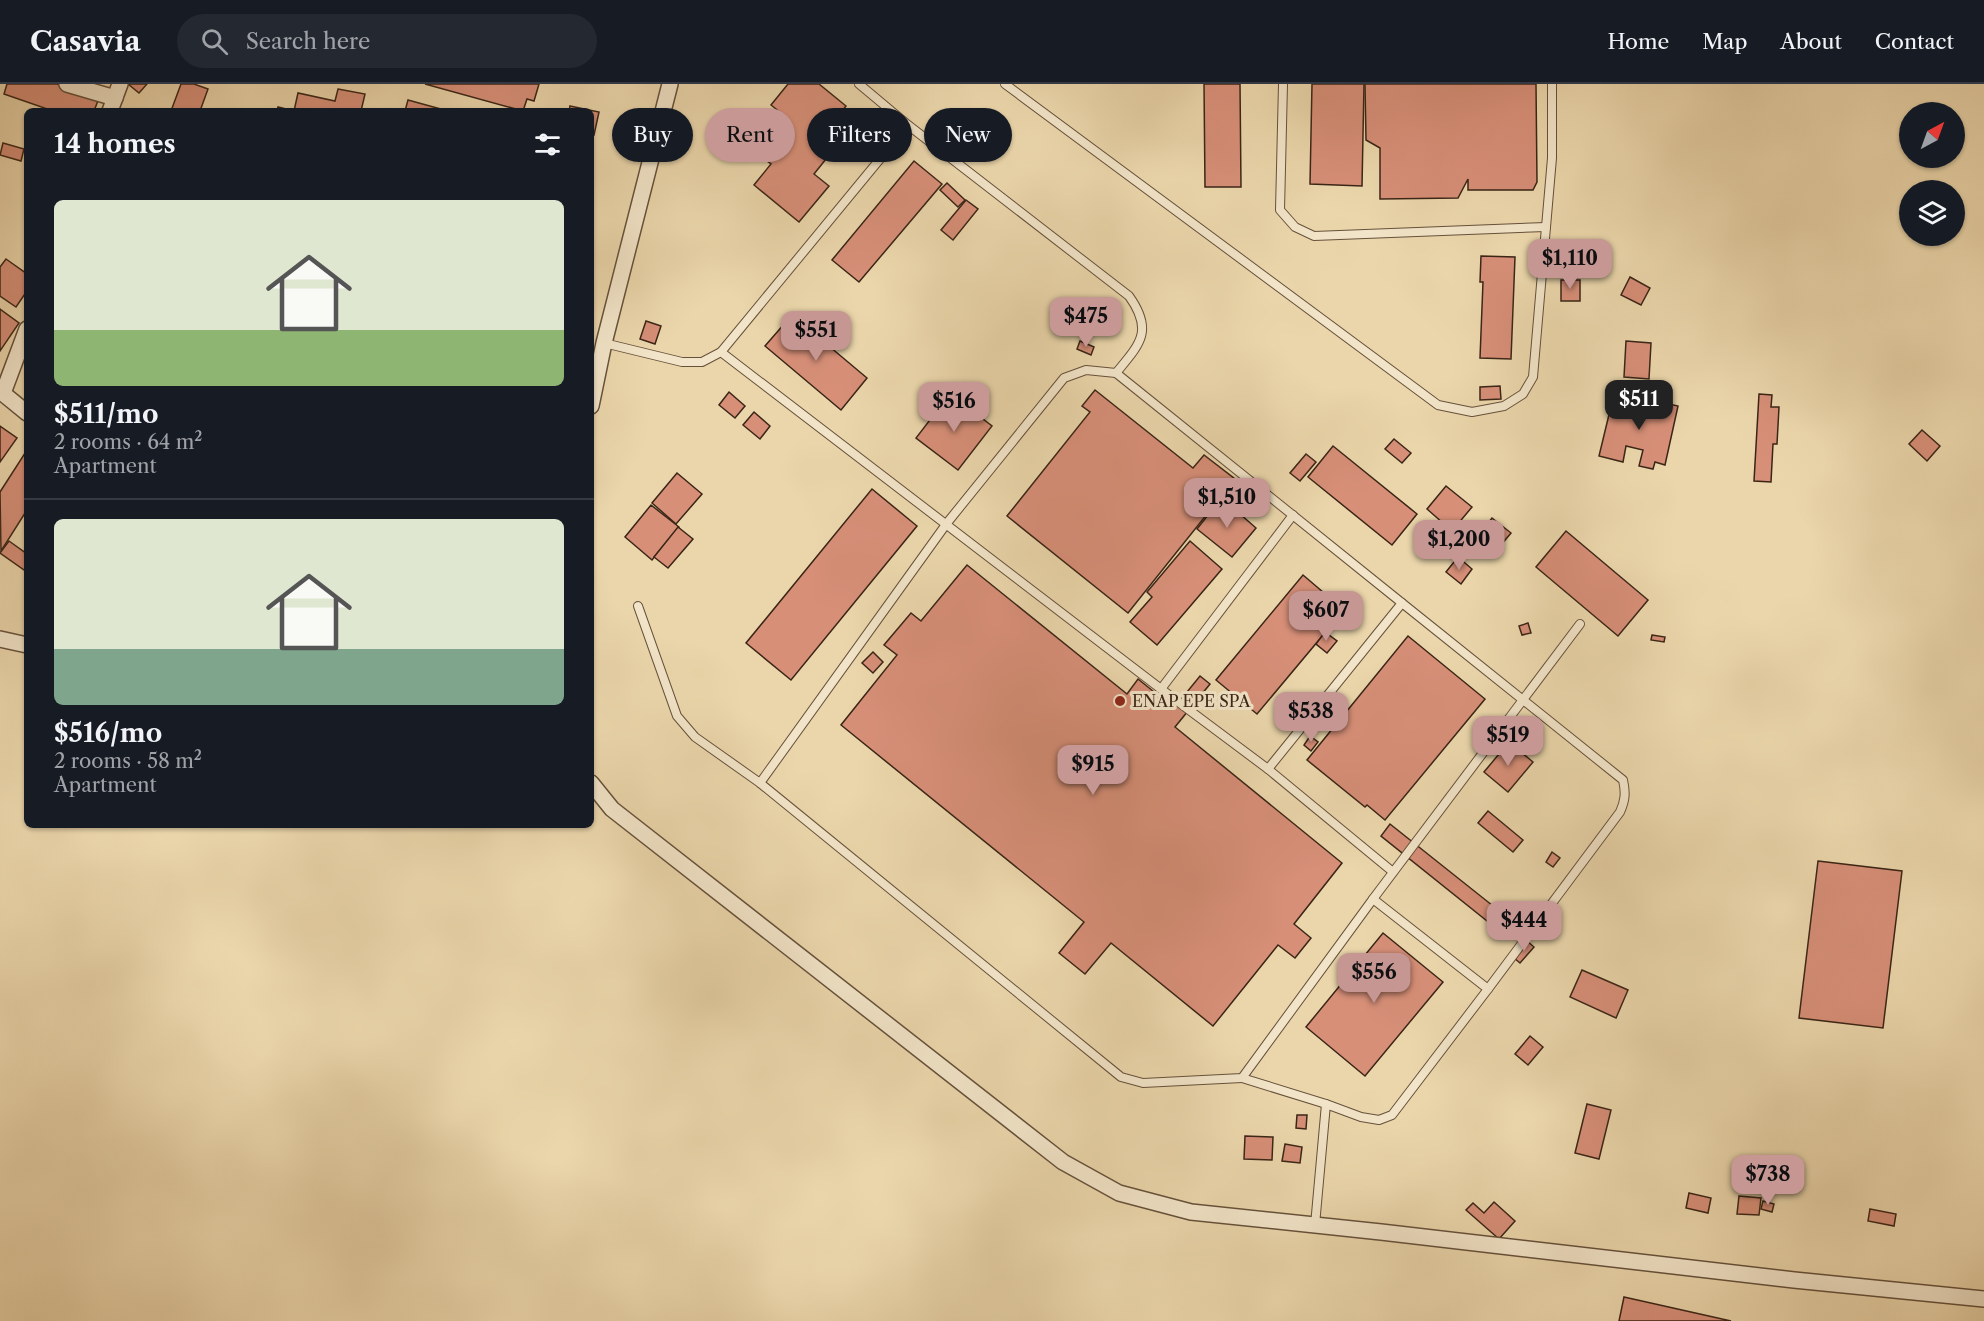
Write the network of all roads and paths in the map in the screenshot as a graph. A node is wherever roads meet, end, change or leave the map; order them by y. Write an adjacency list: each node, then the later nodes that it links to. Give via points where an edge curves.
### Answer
1 (67, 84): 7 (street)
2 (670, 84): 13 (street)
3 (859, 84): 8 (lane)
4 (1005, 84): 11 (lane, via 1438,405 1472,412 1504,406 1523,394 1533,377)
5 (1283, 84): 11 (lane, via 1280,210 1295,228 1314,236)
6 (1552, 84): 11 (lane, via 1552,158)
7 (115, 98)
8 (888, 108)
9 (912, 128): 15 (lane, via 1129,296 1143,326 1139,345)
10 (878, 162): 14 (lane)
11 (1546, 227)
12 (24, 336): 17 (street)
13 (604, 343): 14 (lane, via 682,362 702,362); 16 (street)
14 (721, 352): 20 (lane)
15 (1116, 373): 19 (lane); 20 (lane, via 1086,370 1064,378)
16 (594, 391)
17 (1, 392): 18 (street)
18 (24, 411)
19 (1293, 516): 21 (lane); 26 (lane)
20 (947, 524): 26 (lane); 29 (lane)
21 (1402, 603): 27 (lane); 28 (lane)
22 (638, 606): 29 (lane, via 677,716 695,737)
23 (1580, 624): 27 (lane)
24 (0, 639): 25 (street)
25 (24, 644)
26 (1161, 689): 28 (lane)
27 (1523, 699): 31 (lane); 33 (lane, via 1623,780 1625,801)
28 (1268, 769): 31 (lane)
29 (760, 783): 34 (lane, via 1121,1077 1143,1083)
30 (594, 787): 36 (street, via 612,809 1064,1162 1119,1193 1191,1212)
31 (1393, 872): 32 (lane)
32 (1373, 899): 33 (lane); 34 (lane)
33 (1488, 989): 35 (lane, via 1392,1115 1378,1120)
34 (1242, 1078): 35 (lane)
35 (1326, 1104): 36 (lane)
36 (1315, 1226): 37 (street)
37 (1984, 1299)

